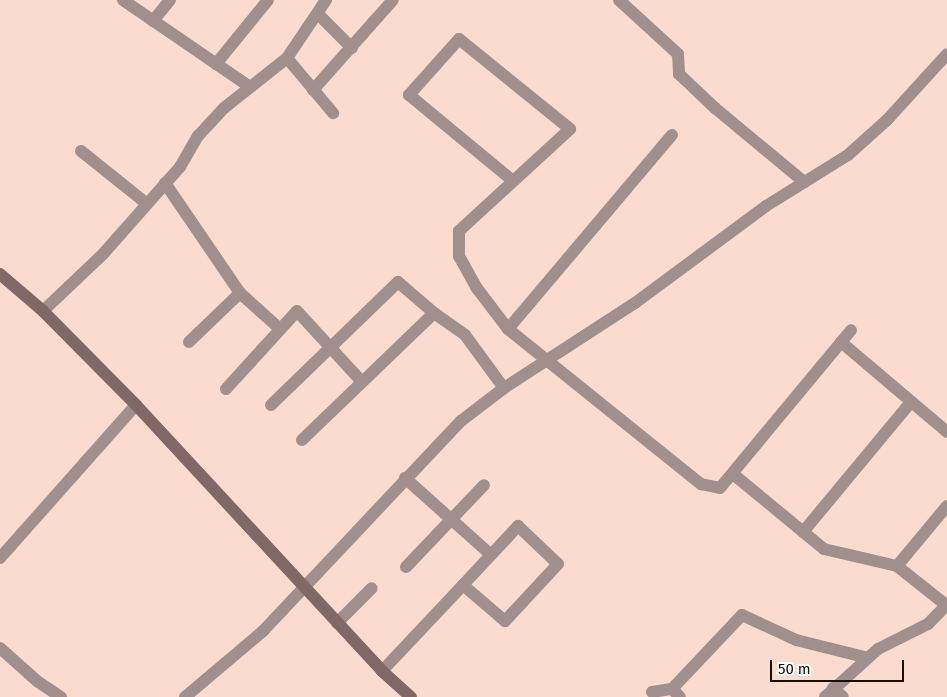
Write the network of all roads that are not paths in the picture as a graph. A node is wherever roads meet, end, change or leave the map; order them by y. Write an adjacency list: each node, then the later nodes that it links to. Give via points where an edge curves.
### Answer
1 (123, 0): 8 (street)
2 (170, 0): 8 (street)
3 (268, 0): 12 (street)
4 (326, 0): 7 (street)
5 (393, 0): 9 (street)
6 (619, 0): 19 (street, via 678,54 679,74)
7 (318, 14): 9 (street); 11 (street)
8 (153, 21): 12 (street)
9 (352, 48): 14 (street)
10 (947, 54): 19 (street, via 887,120 848,154)
11 (287, 58): 13 (street); 14 (street)
12 (216, 64): 13 (street)
13 (250, 88): 20 (street, via 224,108 198,136 180,167)
14 (313, 90): 15 (street)
15 (333, 114)
16 (672, 135): 27 (street)
17 (81, 151): 21 (street)
18 (513, 181): 18 (street, via 409,95 459,39 570,129); 27 (street, via 459,231 459,256 476,287)
19 (804, 182): 32 (street)
20 (165, 183): 21 (street); 23 (street)
21 (146, 202): 24 (street, via 103,254)
22 (0, 274): 24 (street)
23 (240, 293): 26 (street); 29 (street)
24 (43, 310): 37 (street)
25 (434, 313): 31 (street, via 398,282); 33 (street); 34 (street, via 465,335)
26 (280, 329): 31 (street, via 297,311); 35 (street)
27 (508, 329): 32 (street)
28 (851, 330): 30 (street)
29 (189, 342)
30 (841, 342): 36 (street); 41 (street)
31 (330, 346): 33 (street); 38 (street)
32 (549, 362): 34 (street); 41 (street, via 701,484 720,488)
33 (362, 382): 40 (street)
34 (504, 388): 42 (street, via 461,421)
35 (226, 389)
36 (911, 402): 39 (street); 46 (street)
37 (136, 405): 48 (street); 52 (street)
38 (271, 405)
39 (947, 432)
40 (302, 440)
41 (733, 474): 46 (street)
42 (405, 478): 45 (street); 52 (street)
43 (484, 485): 45 (street)
44 (947, 506): 49 (street)
45 (451, 519): 47 (street); 50 (street)
46 (803, 532): 49 (street, via 824,549)
47 (491, 555): 51 (street); 51 (street, via 518,526 558,564 505,621)
48 (0, 558)
49 (897, 566): 54 (street)
50 (406, 567)
51 (463, 585): 58 (street)
52 (305, 587): 55 (street); 63 (street, via 263,631)
53 (372, 588): 55 (street)
54 (946, 605): 57 (street, via 928,624 878,649)
55 (337, 623): 58 (street)
56 (0, 648): 62 (street, via 37,681)
57 (868, 658): 60 (street, via 796,640 742,615); 61 (street)
58 (382, 671): 64 (street)
59 (652, 692): 60 (street)
60 (676, 693)
61 (829, 693): 65 (street)
62 (61, 697)
63 (185, 697)
64 (411, 697)
65 (843, 697)

